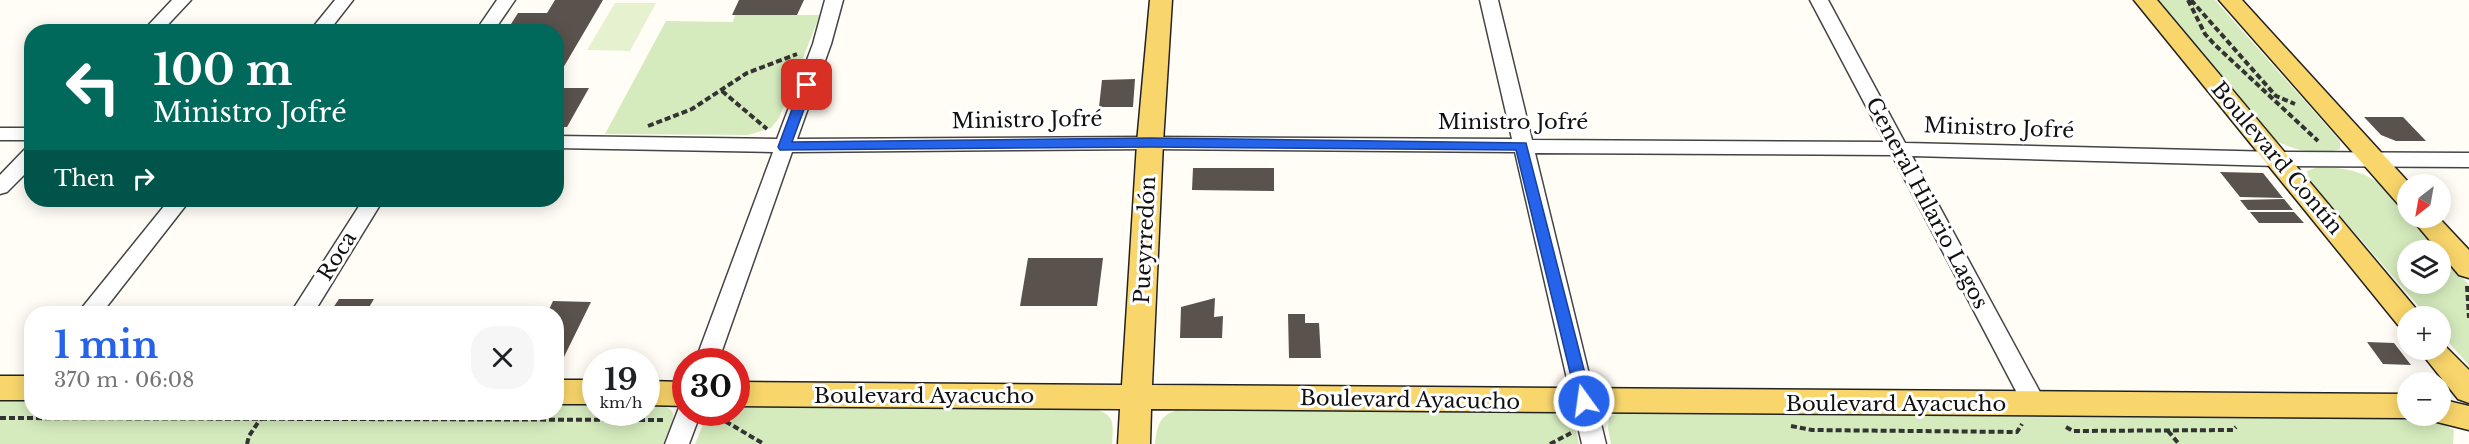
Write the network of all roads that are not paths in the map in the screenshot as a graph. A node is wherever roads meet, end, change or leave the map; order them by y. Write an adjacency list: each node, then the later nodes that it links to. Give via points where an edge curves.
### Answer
1 (182, 0): 10 (street)
2 (344, 0): 11 (street)
3 (506, 0): 12 (street)
4 (834, 0): 18 (street)
5 (1161, 0): 16 (main road, Pueyrredón)
6 (1489, 0): 17 (street)
7 (1819, 0): 19 (street, General Hilario Lagos)
8 (2145, 0): 20 (main road, Boulevard Contín)
9 (2230, 0): 21 (main road)
10 (159, 24)
11 (324, 24)
12 (490, 24)
13 (0, 134): 14 (street)
14 (24, 134)
15 (564, 142): 18 (street, Ministro Jofré)
16 (1150, 143): 17 (street, Ministro Jofré); 18 (street, Ministro Jofré); 39 (main road, Pueyrredón)
17 (1521, 146): 19 (street, Ministro Jofré); 40 (street)
18 (784, 147): 33 (street)
19 (1897, 149): 20 (street, Ministro Jofré); 41 (street, General Hilario Lagos)
20 (2277, 159): 21 (street, Ministro Jofré); 32 (main road, Boulevard Contín)
21 (2373, 160): 22 (street, Ministro Jofré); 25 (main road)
22 (2469, 160)
23 (24, 162): 24 (street)
24 (0, 187)
25 (2397, 187)
26 (174, 207): 30 (street)
27 (369, 207): 31 (street, Roca)
28 (2433, 228): 29 (main road)
29 (2468, 266)
30 (94, 306)
31 (306, 306)
32 (2399, 306)
33 (711, 348)
34 (2443, 360): 35 (main road)
35 (2469, 391)
36 (564, 392): 37 (main road)
37 (582, 392)
38 (750, 394): 39 (main road, Boulevard Ayacucho)
39 (1138, 397): 40 (main road, Boulevard Ayacucho); 47 (main road, Pueyrredón)
40 (1584, 401): 41 (main road, Boulevard Ayacucho); 48 (street)
41 (2035, 405): 42 (main road, Boulevard Ayacucho)
42 (2397, 406)
43 (2451, 414): 44 (main road)
44 (2469, 418)
45 (682, 426): 46 (street)
46 (677, 444)
47 (1134, 444)
48 (1594, 444)

